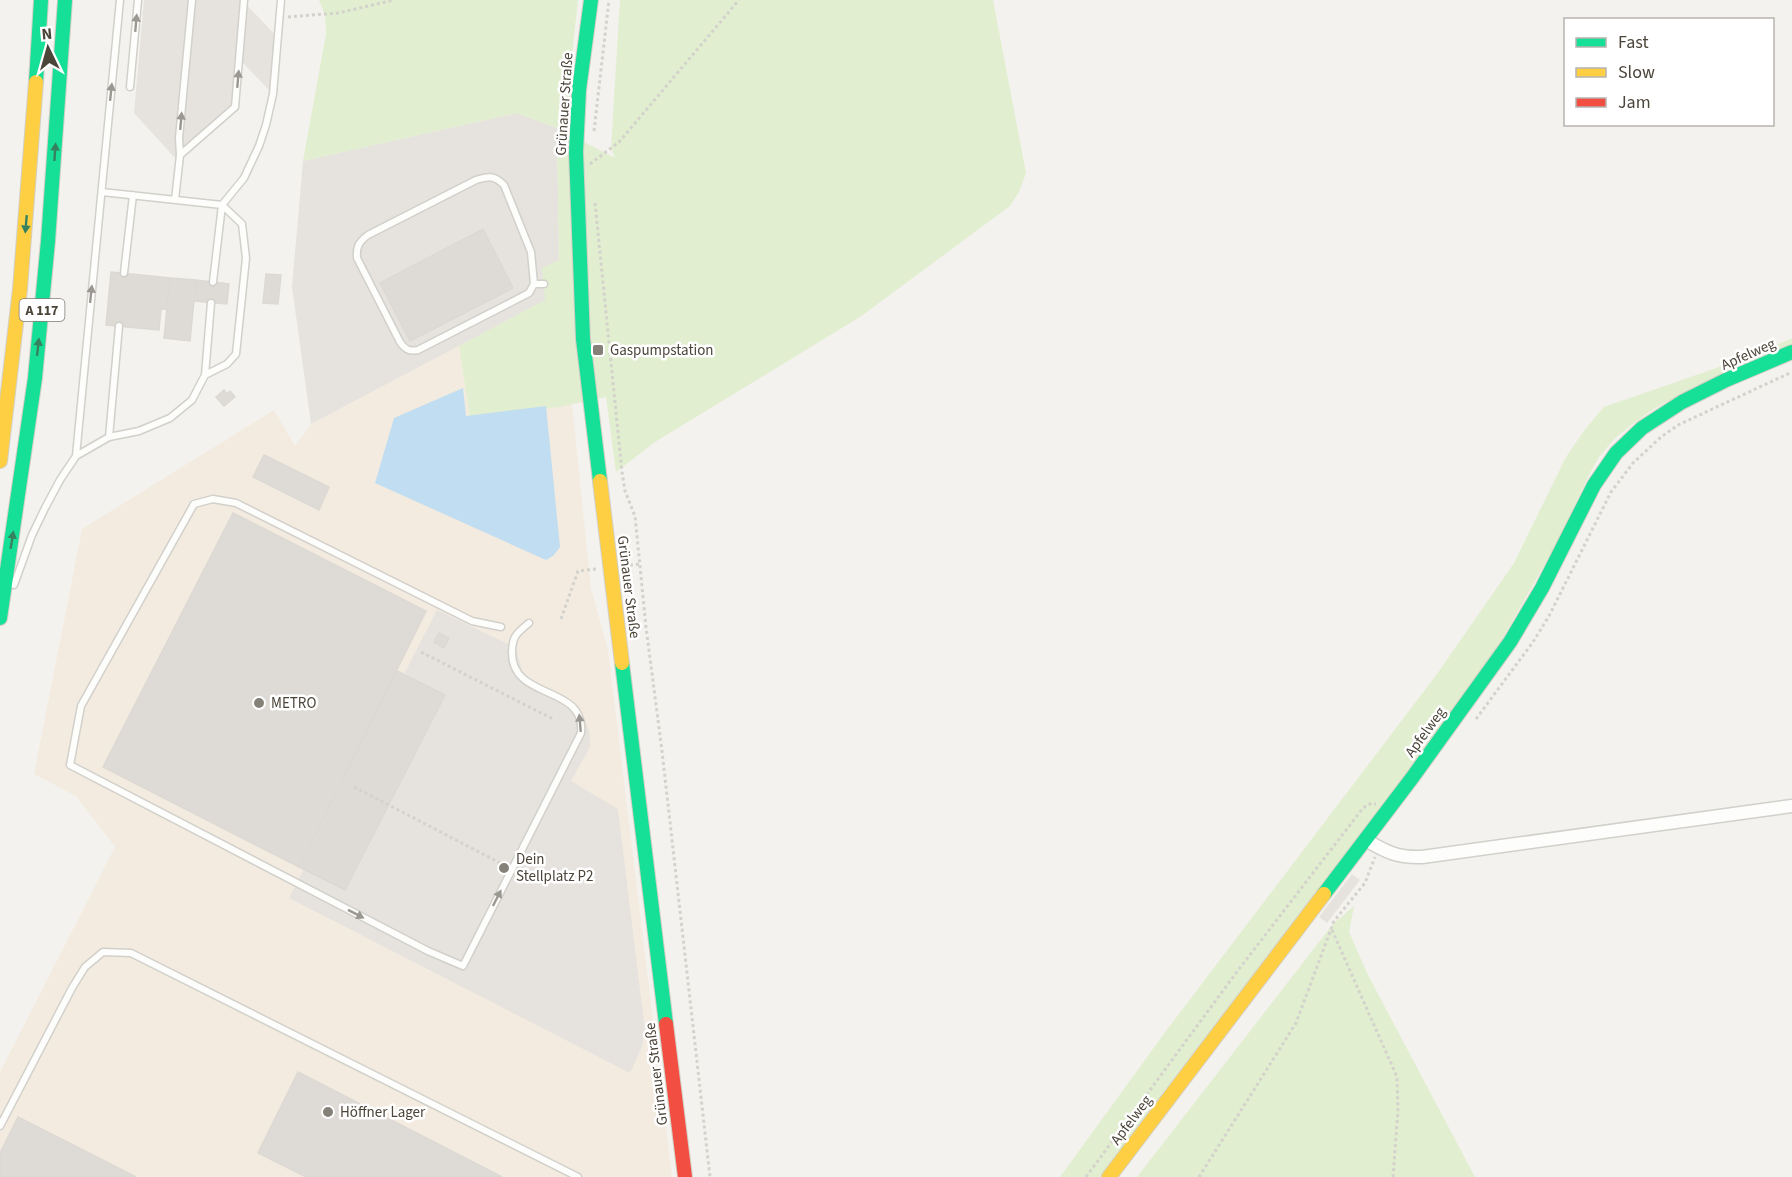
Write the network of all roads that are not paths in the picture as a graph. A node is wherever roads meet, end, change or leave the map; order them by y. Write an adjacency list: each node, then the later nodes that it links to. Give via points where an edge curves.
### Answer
1 (41, 0): 25 (main road, A 117, one-way to 25, via 27,216)
2 (64, 0): 26 (main road, A 117, one-way to 2, via 36,367)
3 (120, 0): 11 (lane, one-way to 3)
4 (138, 0): 9 (lane, one-way to 4)
5 (192, 0): 10 (lane, one-way to 5)
6 (244, 0): 10 (lane, one-way to 6, via 235,107)
7 (281, 0): 14 (lane, via 273,94 266,125 244,178)
8 (591, 0): 33 (main road, Grünauer Straße, via 579,90 583,339)
9 (130, 87)
10 (180, 155): 13 (lane)
11 (102, 192): 12 (lane); 24 (lane, one-way to 11)
12 (133, 195): 13 (lane); 15 (lane)
13 (175, 200): 14 (lane)
14 (222, 205): 16 (lane); 22 (lane, via 242,224 245,268 236,354 227,364)
15 (124, 273)
16 (213, 282)
17 (534, 284): 17 (lane, via 531,252 504,185 489,176 368,235 357,249 357,258 400,342 411,351 530,293); 18 (lane)
18 (544, 284)
19 (211, 303): 22 (lane)
20 (119, 326): 23 (lane)
21 (1792, 352): 30 (main road, Apfelweg, via 1658,415 1608,462 1513,638)
22 (205, 375): 23 (lane, via 192,400 170,418 139,431)
23 (109, 437): 24 (lane)
24 (76, 456): 26 (lane, via 32,535)
25 (0, 461)
26 (0, 620)
27 (529, 623): 28 (lane, one-way to 27, via 472,621 236,503 213,499 194,504 81,706 70,765 463,966 581,733 579,713 556,695 531,686 517,673 512,643)
28 (501, 627)
29 (1792, 806): 30 (street, via 1422,857 1392,854)
30 (1366, 840): 34 (main road, Apfelweg)
31 (0, 1125): 32 (lane, via 85,967 104,952 131,953)
32 (578, 1177)
33 (685, 1177)
34 (1109, 1177)

